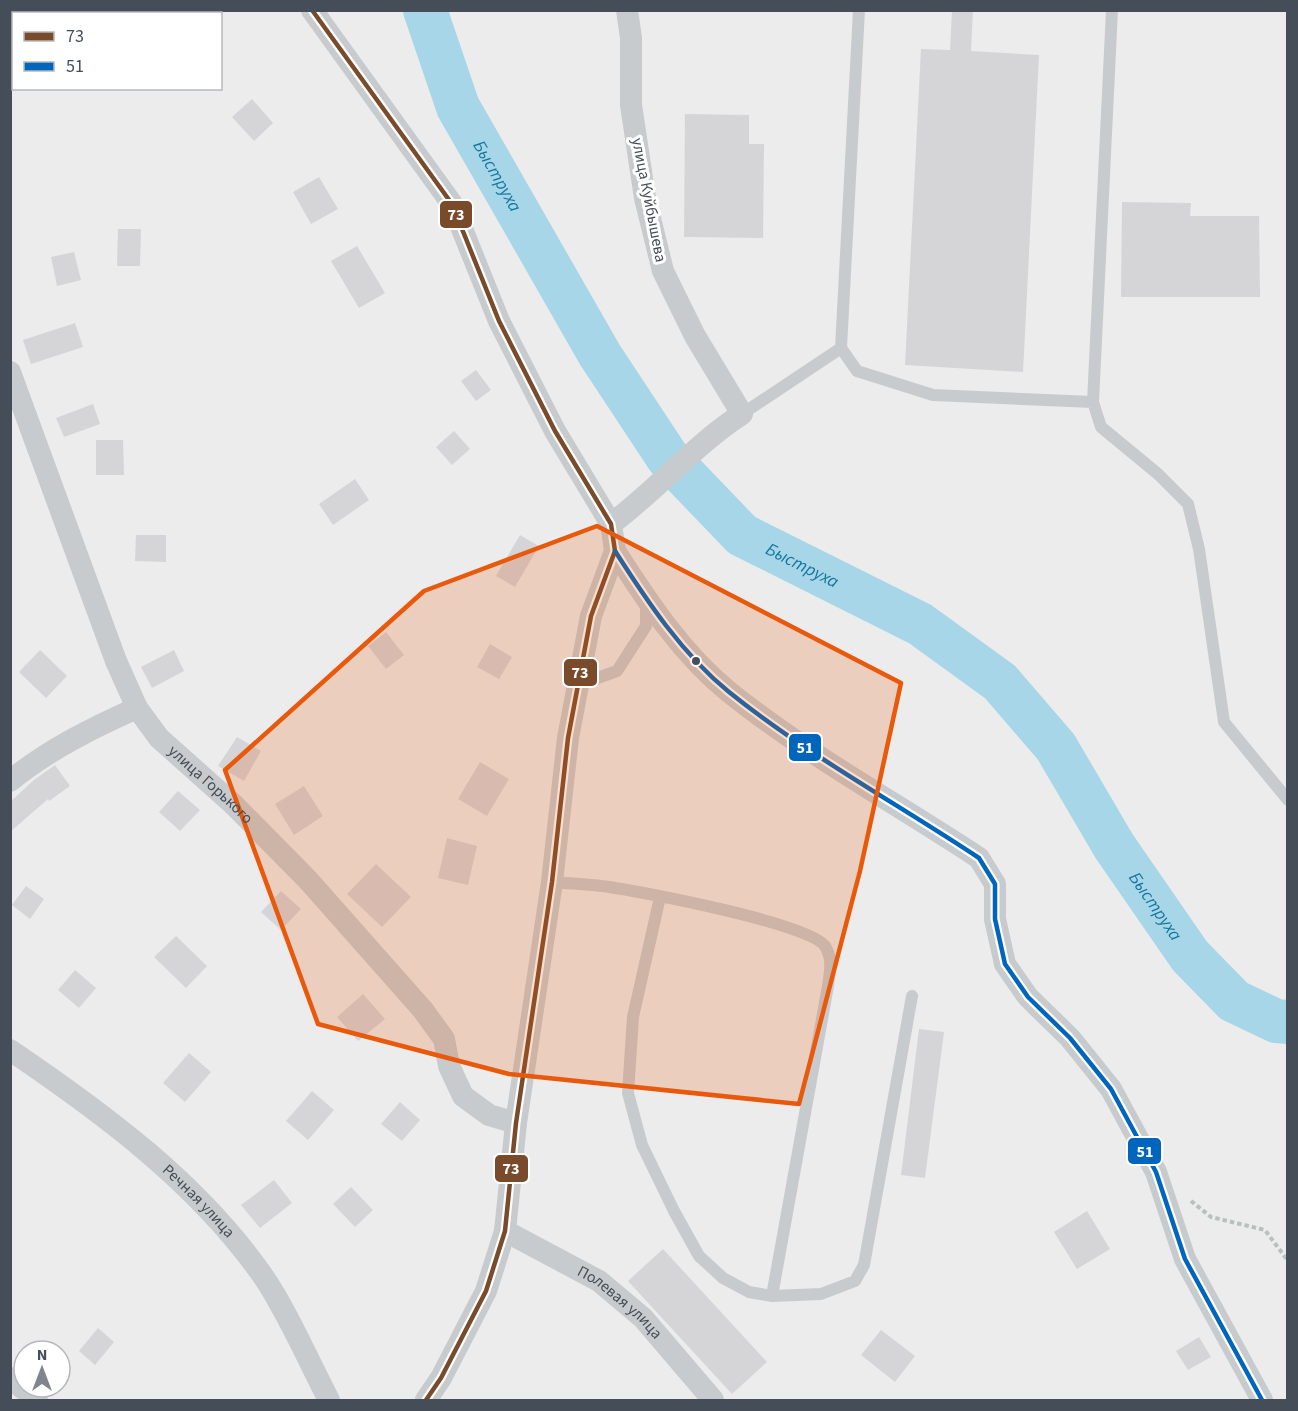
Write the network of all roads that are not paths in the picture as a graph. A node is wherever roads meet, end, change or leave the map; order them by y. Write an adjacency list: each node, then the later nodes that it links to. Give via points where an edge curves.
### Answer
1 (312, 10): 9 (street, via 452,204 499,321 555,431)
2 (627, 10): 8 (street, улица Куйбышева, via 631,105 645,198 663,271 695,336)
3 (859, 10): 5 (lane)
4 (1112, 10): 7 (lane)
5 (842, 348): 7 (lane, via 857,371 933,394); 8 (lane)
6 (10, 372): 13 (street, улица Горького, via 116,661)
7 (1093, 402): 15 (lane, via 1101,427 1188,504 1199,549 1224,722)
8 (742, 414): 9 (street, via 719,429 639,504)
9 (611, 524): 10 (street)
10 (615, 551): 11 (street); 12 (street, via 591,616)
11 (646, 600): 12 (lane, via 646,626 617,671); 28 (street, via 728,691 979,858 995,884 995,919 1005,964 1028,996 1070,1038 1111,1089 1156,1172 1185,1259)
12 (578, 685): 16 (street)
13 (137, 708): 14 (street, via 87,730); 20 (street, улица Горького, via 159,738 233,804 308,880 423,1010 444,1038 449,1066 463,1096 489,1115)
14 (10, 781)
15 (1287, 800)
16 (552, 882): 17 (lane); 20 (street)
17 (660, 897): 22 (lane, via 633,1017 628,1093 642,1145 699,1256 723,1278 749,1292); 22 (lane, via 797,930 824,944 831,959)
18 (912, 996): 22 (lane, via 864,1265 855,1281 821,1294)
19 (10, 1050): 25 (street, Речная улица, via 74,1093 171,1173 232,1236 264,1278)
20 (516, 1123): 21 (street)
21 (505, 1232): 26 (street, via 486,1291); 27 (street, Полевая улица, via 599,1281 643,1318)
22 (772, 1296)
23 (10, 1378): 24 (street)
24 (37, 1401)
25 (329, 1401)
26 (426, 1401)
27 (713, 1401)
28 (1262, 1401)

